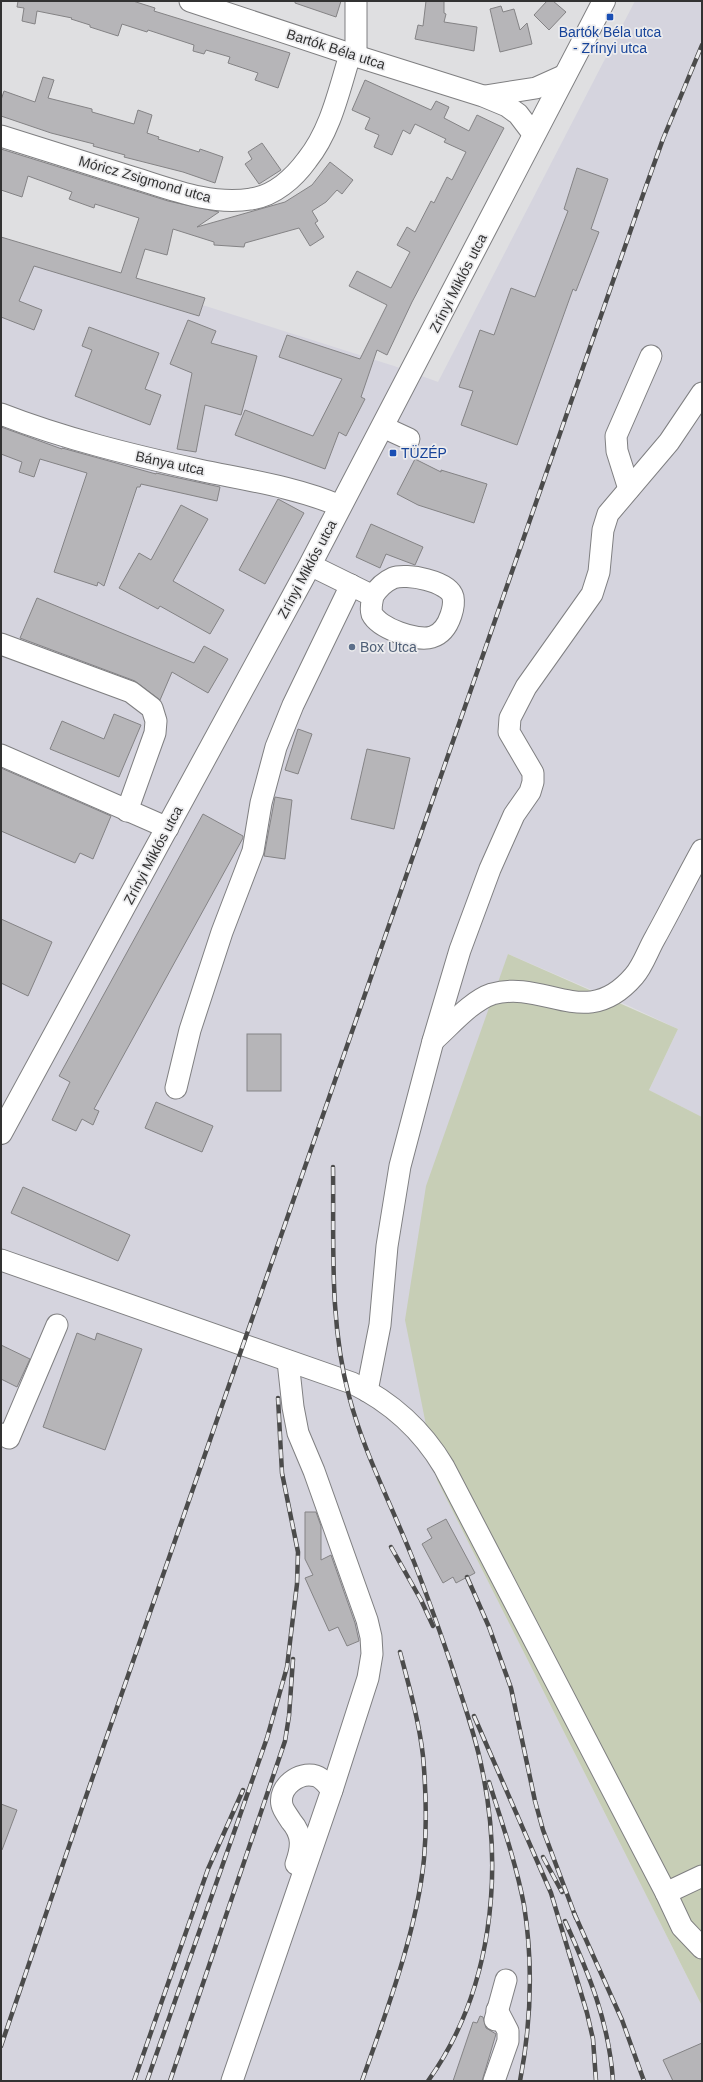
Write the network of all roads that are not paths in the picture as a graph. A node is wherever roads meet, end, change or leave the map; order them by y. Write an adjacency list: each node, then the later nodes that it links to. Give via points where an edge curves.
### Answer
1 (190, 1): 4 (street, Bartók Béla utca)
2 (356, 1): 4 (street, Móricz Zsigmond utca)
3 (604, 1): 5 (main road, Zrínyi Miklós utca)
4 (353, 56): 6 (street, Bartók Béla utca); 8 (street, Móricz Zsigmond utca, via 328,123 314,150 291,178 276,190 252,199 224,201 190,195)
5 (565, 75): 6 (street, via 536,88); 7 (main road, Zrínyi Miklós utca)
6 (483, 96): 7 (street, Bartók Béla utca, via 507,106 518,114)
7 (534, 135): 12 (main road, Zrínyi Miklós utca)
8 (1, 136)
9 (651, 356): 14 (street, via 616,436 617,451)
10 (702, 393): 14 (street, via 669,442)
11 (1, 414): 15 (street, Bánya utca, via 29,425 132,455 266,484)
12 (383, 427): 13 (street); 15 (main road, Zrínyi Miklós utca)
13 (409, 439)
14 (629, 489): 24 (street, via 613,506 605,521 599,572 592,594 526,686 510,718 509,732 533,774 533,782 490,869 460,950)
15 (340, 506): 16 (main road, Zrínyi Miklós utca)
16 (310, 565): 17 (street); 22 (main road, Zrínyi Miklós utca)
17 (351, 585): 18 (street); 25 (street, via 276,747 261,803 253,851 222,932 190,1030)
18 (373, 596)
19 (1, 644): 21 (street, via 131,692 152,708 156,721 155,733)
20 (1, 755): 21 (street)
21 (127, 811): 22 (street)
22 (168, 828): 26 (main road, Zrínyi Miklós utca)
23 (701, 854): 24 (street, via 635,975 613,993 588,1004 571,1003 529,992 515,991 492,995 472,1005)
24 (433, 1041): 30 (street, via 400,1166 387,1246 380,1325)
25 (176, 1088)
26 (1, 1133)
27 (1, 1260): 29 (street)
28 (57, 1325): 31 (street, via 9,1438)
29 (288, 1361): 30 (street); 32 (street, via 298,1433 314,1471 371,1637 372,1654 368,1678)
30 (367, 1391): 34 (street, via 387,1403 411,1424 434,1450)
31 (1, 1434)
32 (332, 1790): 37 (street); 37 (street, via 317,1776 305,1774 287,1785 282,1796 282,1805 300,1833 301,1848 279,1919)
33 (702, 1876): 34 (street)
34 (666, 1893): 36 (street)
35 (702, 1924): 36 (street)
36 (682, 1927): 38 (street)
37 (281, 1937): 40 (street)
38 (702, 1948)
39 (506, 1980): 41 (street, via 496,2015 508,2031 508,2041)
40 (232, 2081)
41 (494, 2081)

